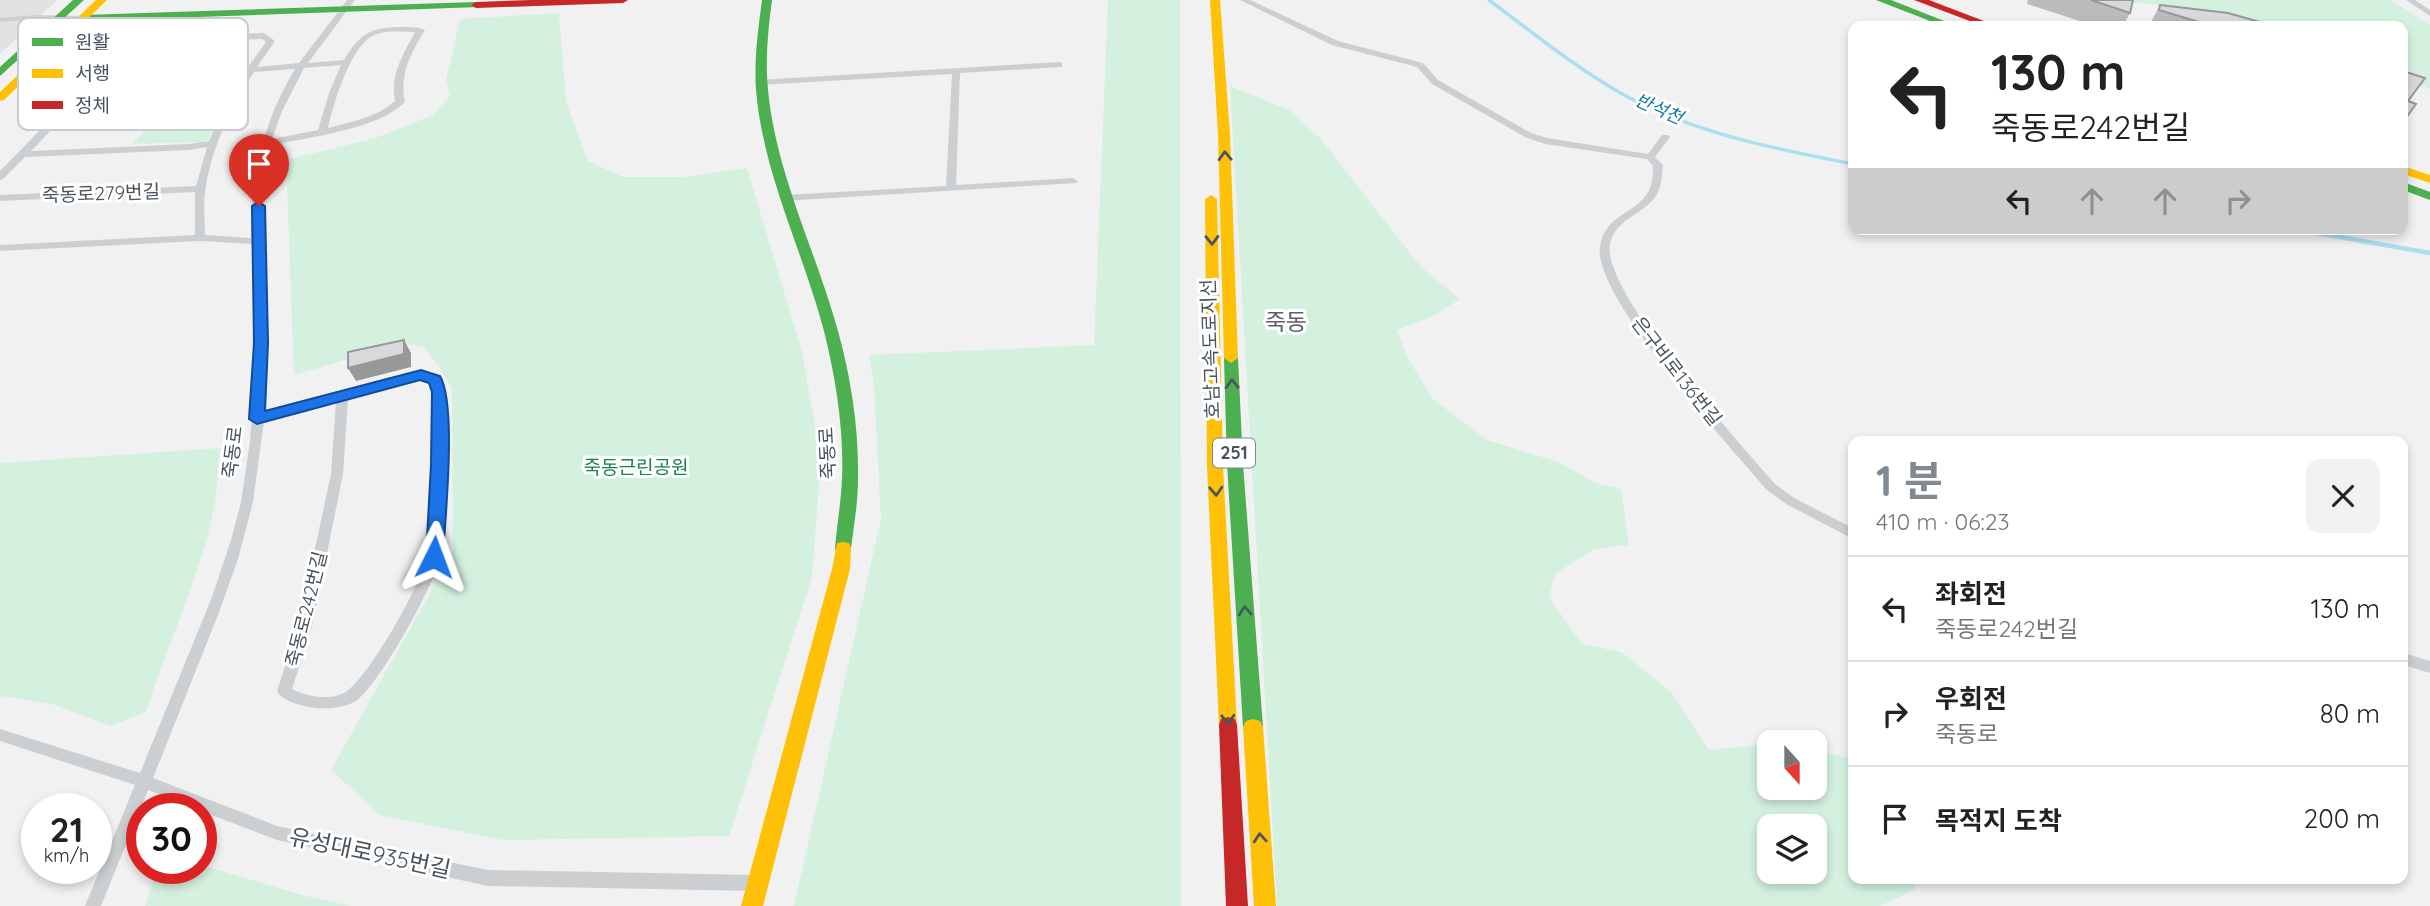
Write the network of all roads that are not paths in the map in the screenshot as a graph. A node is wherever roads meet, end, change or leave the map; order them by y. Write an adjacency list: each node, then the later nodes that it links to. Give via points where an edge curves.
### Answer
1 (79, 0): 14 (main road)
2 (102, 0): 16 (main road)
3 (623, 0): 11 (main road)
4 (767, 0): 32 (main road, 죽동로)
5 (1203, 0): 65 (main road, 호남고속도로지선 / 251, one-way to 65, via 1215,466)
6 (1215, 0): 66 (main road, 호남고속도로지선 / 251, one-way to 6, via 1235,464)
7 (1244, 0): 41 (street, via 1328,40 1420,65 1435,82 1528,135)
8 (1881, 0): 20 (main road)
9 (1919, 0): 21 (main road)
10 (2410, 0): 13 (street)
11 (565, 1): 12 (main road)
12 (346, 5): 17 (main road); 26 (street, 죽동로)
13 (2430, 14)
14 (61, 17): 15 (street); 16 (street)
15 (41, 18)
16 (84, 18)
17 (125, 18)
18 (18, 19): 19 (street)
19 (0, 20)
20 (1938, 21)
21 (1978, 21)
22 (248, 38): 27 (street, via 271,41)
23 (18, 56): 29 (main road)
24 (348, 62): 26 (street); 36 (street); 36 (street, via 363,38 374,32 421,30 400,68 400,102 395,108)
25 (1059, 65): 28 (street)
26 (299, 66): 27 (street); 39 (street, 죽동로)
27 (250, 70): 30 (street)
28 (956, 71): 32 (street); 46 (street)
29 (0, 73)
30 (248, 74)
31 (18, 81): 33 (main road)
32 (759, 82): 51 (main road, 죽동로)
33 (0, 98)
34 (46, 130): 40 (street)
35 (219, 130): 38 (street)
36 (322, 132): 39 (street)
37 (1665, 136): 41 (street)
38 (213, 143): 40 (street); 48 (street)
39 (267, 143): 53 (street, 죽동로, via 259,186)
40 (23, 154): 43 (street)
41 (1650, 157): 57 (street, 은구비로136번길, via 1658,165 1657,190 1612,229 1604,245 1607,270 1645,334 1771,487)
42 (2408, 172): 44 (main road)
43 (0, 177)
44 (2430, 179)
45 (1073, 181): 46 (street)
46 (951, 188): 51 (street)
47 (2408, 188): 49 (main road)
48 (201, 189): 50 (street, 죽동로279번길); 52 (street)
49 (2430, 196)
50 (0, 198)
51 (784, 198): 62 (main road, 죽동로, via 830,328 843,383 850,478 841,569)
52 (200, 238): 53 (street); 54 (street)
53 (257, 241): 56 (street, 죽동로, via 261,343)
54 (0, 248)
55 (342, 396): 55 (street, 죽동로242번길, via 337,474 305,627 284,691 294,699 337,702 357,692 413,607 434,557 440,429 440,392 435,380 421,375); 56 (street, 죽동로242번길)
56 (257, 419): 61 (street, 죽동로, via 246,504 217,601)
57 (1848, 531)
58 (2408, 660): 59 (street)
59 (2430, 667)
60 (0, 735): 61 (street, 유성대로935번길)
61 (144, 781): 62 (street, 유성대로935번길, via 277,833 488,878); 63 (street, 죽동로)
62 (757, 884): 64 (main road, 죽동로)
63 (93, 906)
64 (752, 906)
65 (1237, 906)
66 (1265, 906)

